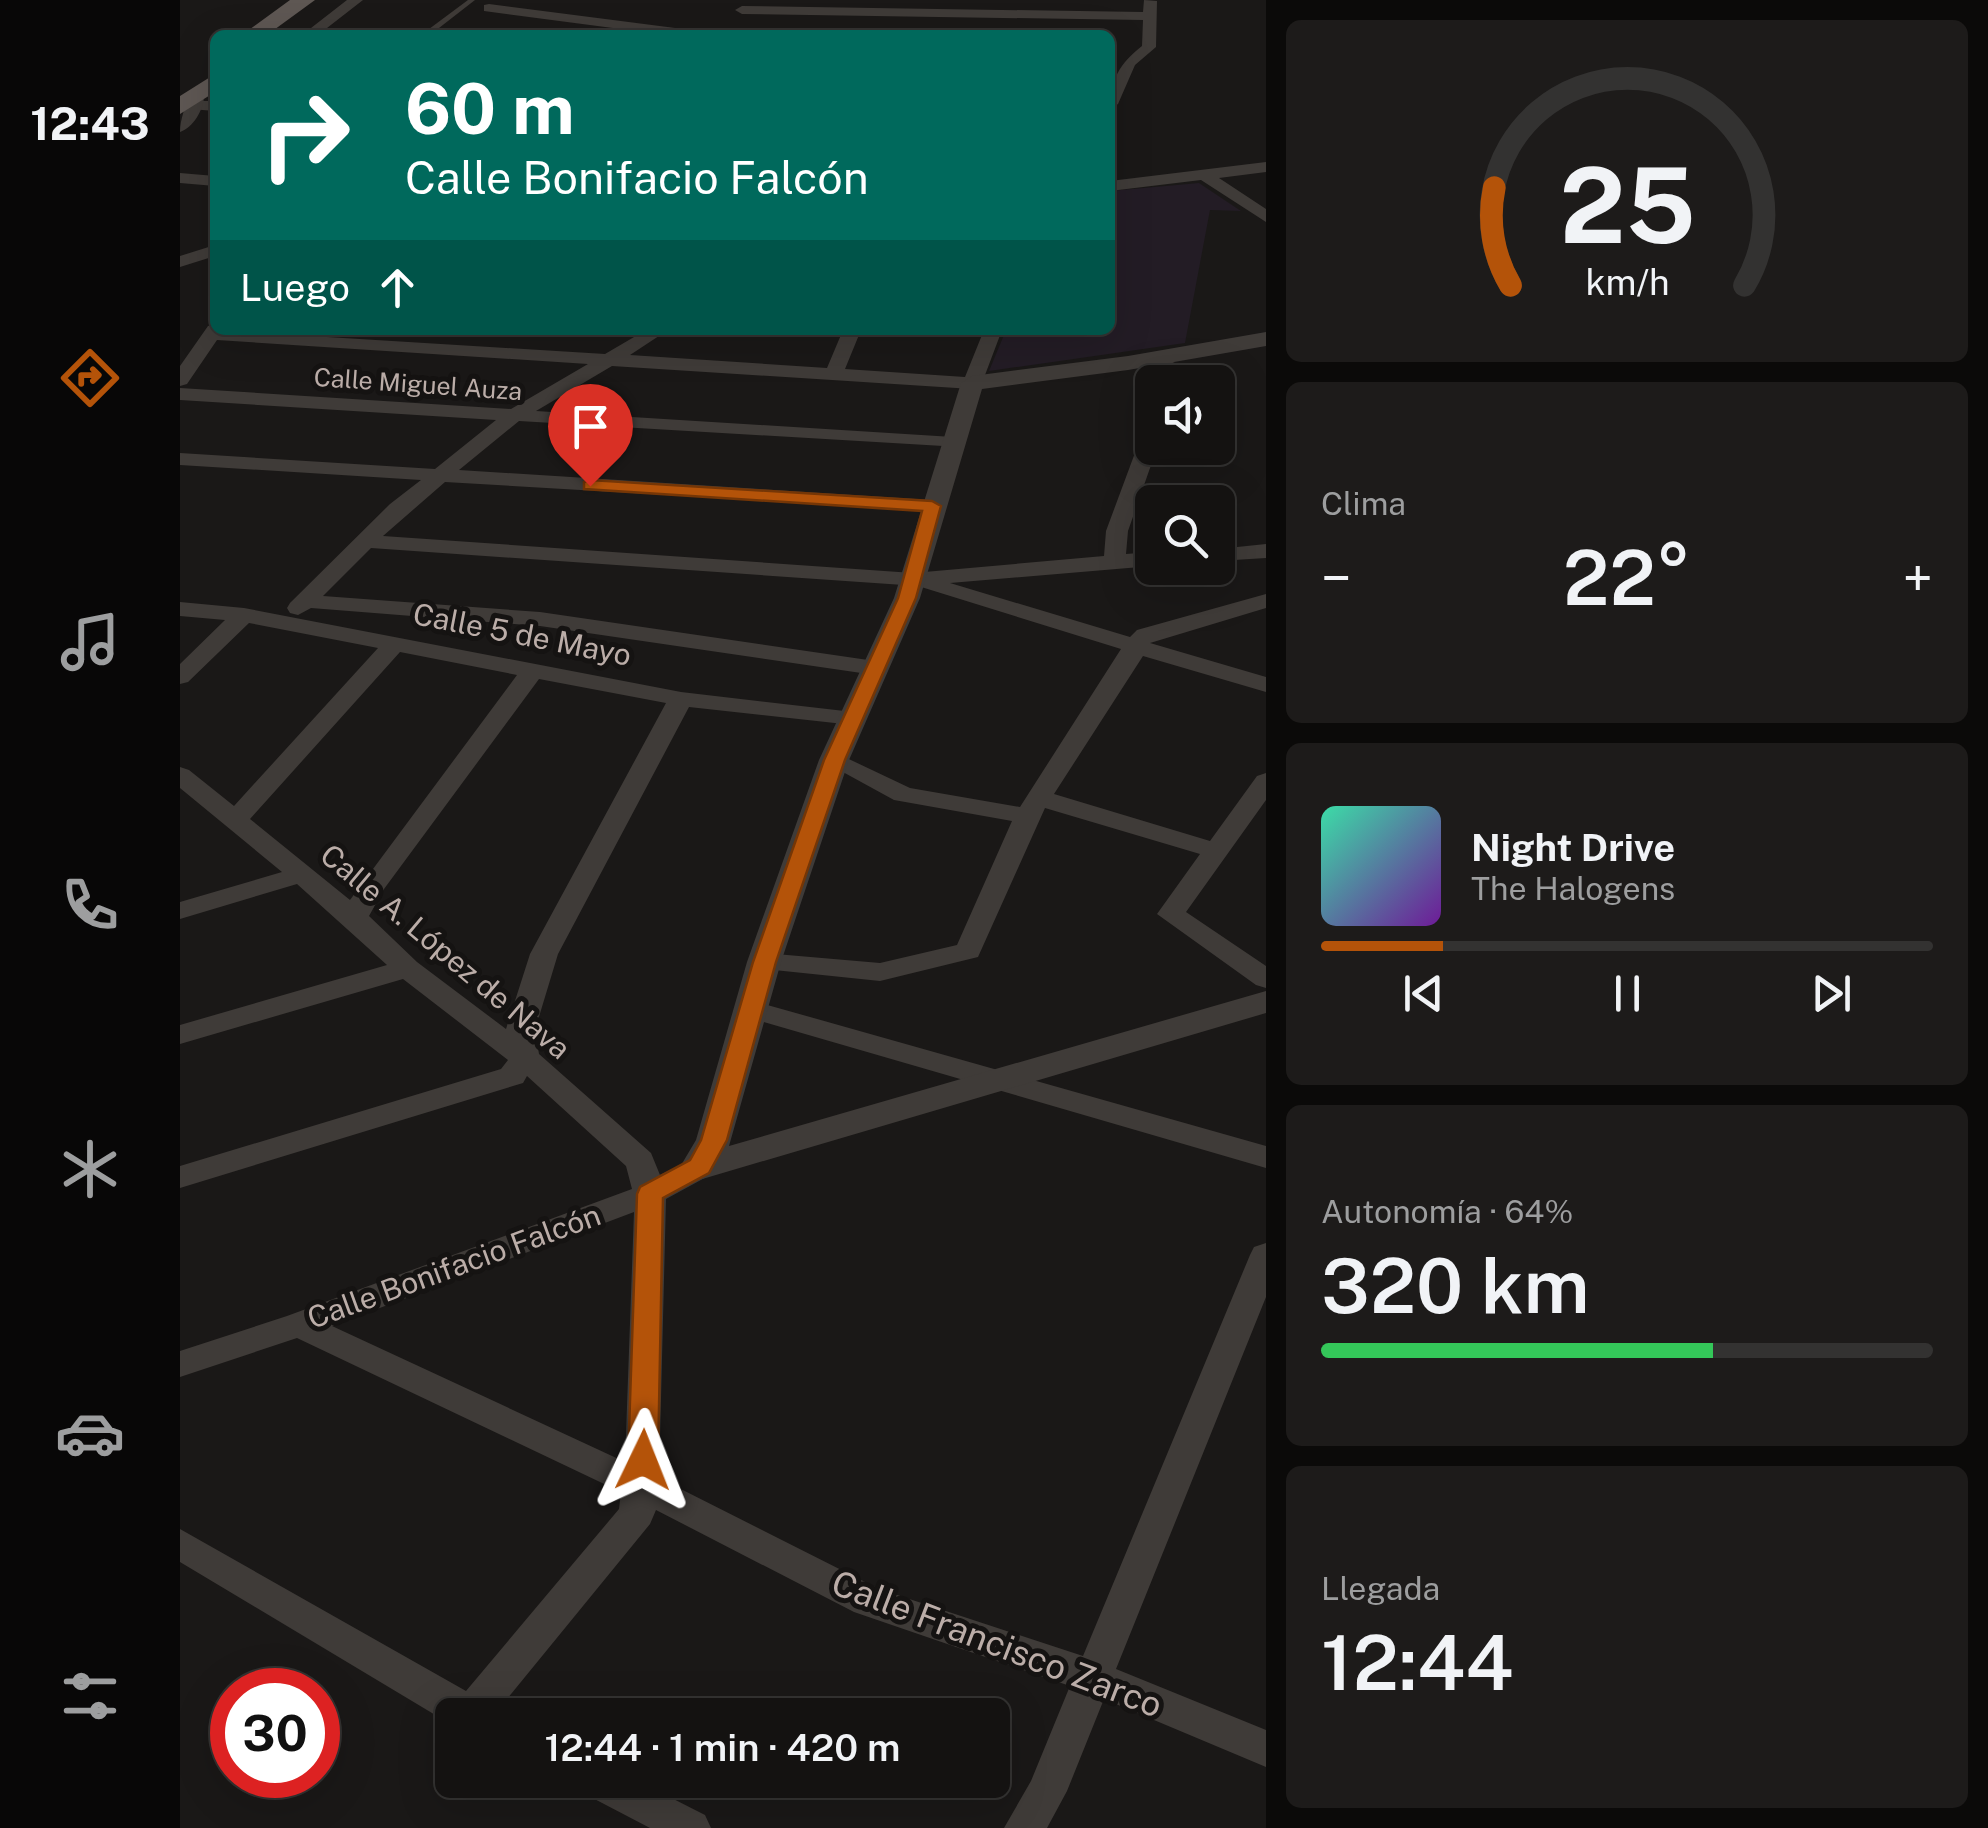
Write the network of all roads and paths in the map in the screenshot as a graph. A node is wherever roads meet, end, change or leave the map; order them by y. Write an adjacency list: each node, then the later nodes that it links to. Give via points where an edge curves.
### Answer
1 (304, 0): 9 (main road)
2 (328, 0): 10 (main road)
3 (356, 0): 11 (street)
4 (472, 0): 12 (lane)
5 (494, 4): 8 (street)
6 (744, 5): 7 (street); 15 (street)
7 (1150, 8): 16 (street)
8 (569, 18): 13 (street); 14 (street)
9 (261, 30)
10 (287, 30)
11 (316, 30)
12 (432, 30)
13 (571, 30)
14 (654, 30)
15 (738, 30)
16 (1139, 50): 17 (street); 19 (street)
17 (1115, 55)
18 (210, 71): 20 (main road)
19 (1115, 93)
20 (193, 101): 21 (street)
21 (180, 126)
22 (1266, 167): 23 (street)
23 (1205, 175): 26 (street); 27 (street)
24 (180, 178): 25 (street)
25 (210, 181)
26 (1115, 185)
27 (1266, 217)
28 (210, 252): 29 (street)
29 (180, 262)
30 (212, 335): 42 (street)
31 (256, 335): 37 (street)
32 (650, 335): 37 (street)
33 (850, 335): 41 (street)
34 (991, 335): 43 (street)
35 (1266, 339): 38 (street)
36 (1266, 354): 39 (street)
37 (607, 360): 41 (street); 45 (street)
38 (1177, 365)
39 (1190, 365)
40 (1135, 371): 43 (street)
41 (832, 376): 43 (street)
42 (180, 380)
43 (972, 382): 46 (street)
44 (180, 394): 45 (street, Calle Miguel Auza)
45 (513, 416): 46 (street, Calle Miguel Auza); 49 (street)
46 (952, 443): 50 (street)
47 (180, 459): 49 (street)
48 (1141, 465): 55 (street, via 1117,531)
49 (439, 476): 50 (street); 51 (street)
50 (932, 506): 56 (street)
51 (366, 541): 56 (street); 57 (street)
52 (1266, 552): 53 (street)
53 (1235, 554)
54 (1135, 561): 55 (street)
55 (1114, 562): 56 (street)
56 (912, 580): 63 (street); 64 (street)
57 (306, 601): 61 (street); 64 (street, via 540,618)
58 (1266, 601): 63 (street, via 1145,635)
59 (180, 608): 60 (street, Calle 5 de Mayo)
60 (244, 615): 61 (street, Calle 5 de Mayo); 66 (street)
61 (282, 623): 62 (street, Calle 5 de Mayo)
62 (395, 643): 65 (street, Calle 5 de Mayo); 74 (street)
63 (1134, 646): 67 (street); 73 (street)
64 (875, 668): 69 (street)
65 (534, 670): 68 (street, Calle 5 de Mayo); 78 (street)
66 (180, 677)
67 (1266, 685)
68 (681, 699): 69 (street, Calle 5 de Mayo); 85 (street, via 544,954 520,1030)
69 (853, 718): 70 (street)
70 (834, 760): 73 (street, via 903,796); 79 (street)
71 (1266, 781): 75 (street)
72 (184, 784): 74 (street, Calle A. López de Nava)
73 (1033, 807): 75 (street); 79 (street, via 968,951 880,972)
74 (234, 821): 76 (street, Calle A. López de Nava)
75 (1217, 851): 81 (street, via 1172,914)
76 (300, 875): 77 (street); 78 (street, Calle A. López de Nava)
77 (180, 911)
78 (354, 917): 80 (street, Calle A. López de Nava)
79 (764, 962): 83 (street)
80 (407, 968): 84 (street); 85 (street, Calle A. López de Nava)
81 (1266, 978)
82 (1266, 1002): 86 (street)
83 (750, 1009): 86 (street); 88 (street, via 714,1140)
84 (180, 1036)
85 (525, 1058): 89 (street, via 512,1076); 90 (street, Calle A. López de Nava, via 640,1161)
86 (993, 1080): 87 (street); 88 (street)
87 (1266, 1157)
88 (700, 1166): 90 (street, Calle Bonifacio Falcón)
89 (180, 1178)
90 (650, 1194): 92 (street, Calle Bonifacio Falcón); 94 (street)
91 (1266, 1255): 96 (street)
92 (299, 1325): 93 (street, Calle Bonifacio Falcón); 94 (street, Calle Francisco Zarco)
93 (180, 1364)
94 (642, 1486): 96 (street, Calle Francisco Zarco, via 866,1601); 98 (street, via 638,1514)
95 (180, 1544): 97 (street)
96 (1094, 1677): 99 (street, Calle Francisco Zarco); 102 (street)
97 (441, 1698)
98 (484, 1698)
99 (1266, 1749)
100 (632, 1798): 101 (street)
101 (690, 1828)
102 (1026, 1828)

